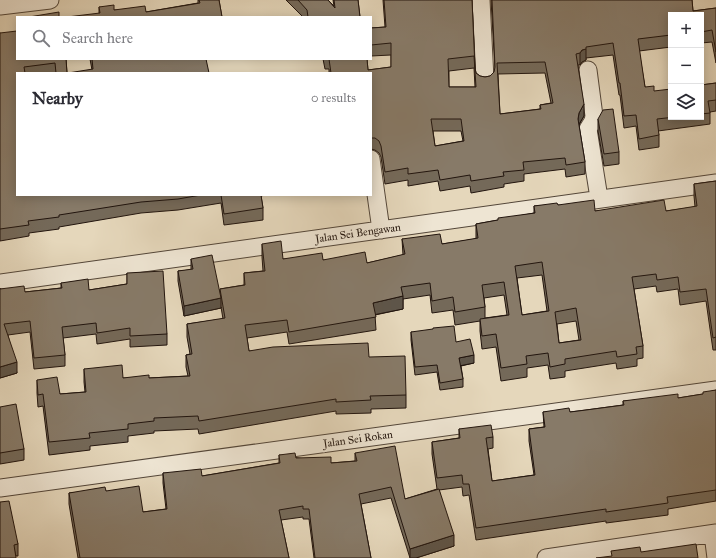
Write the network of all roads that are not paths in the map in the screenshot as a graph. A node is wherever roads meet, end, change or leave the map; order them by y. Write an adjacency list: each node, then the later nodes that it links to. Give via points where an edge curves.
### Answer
1 (50, 0): 3 (street)
2 (481, 0): 5 (street)
3 (0, 6)
4 (588, 70): 8 (street, via 594,116 588,129)
5 (485, 79)
6 (372, 166): 9 (street)
7 (716, 183): 8 (street, Jalan Sei Bengawan)
8 (599, 198): 9 (street, Jalan Sei Bengawan)
9 (381, 230): 10 (street, Jalan Sei Bengawan)
10 (0, 283)
11 (716, 390): 12 (street, Jalan Sei Rokan)
12 (0, 488)
13 (714, 533): 14 (street); 15 (street)
14 (546, 558)
15 (716, 558)

